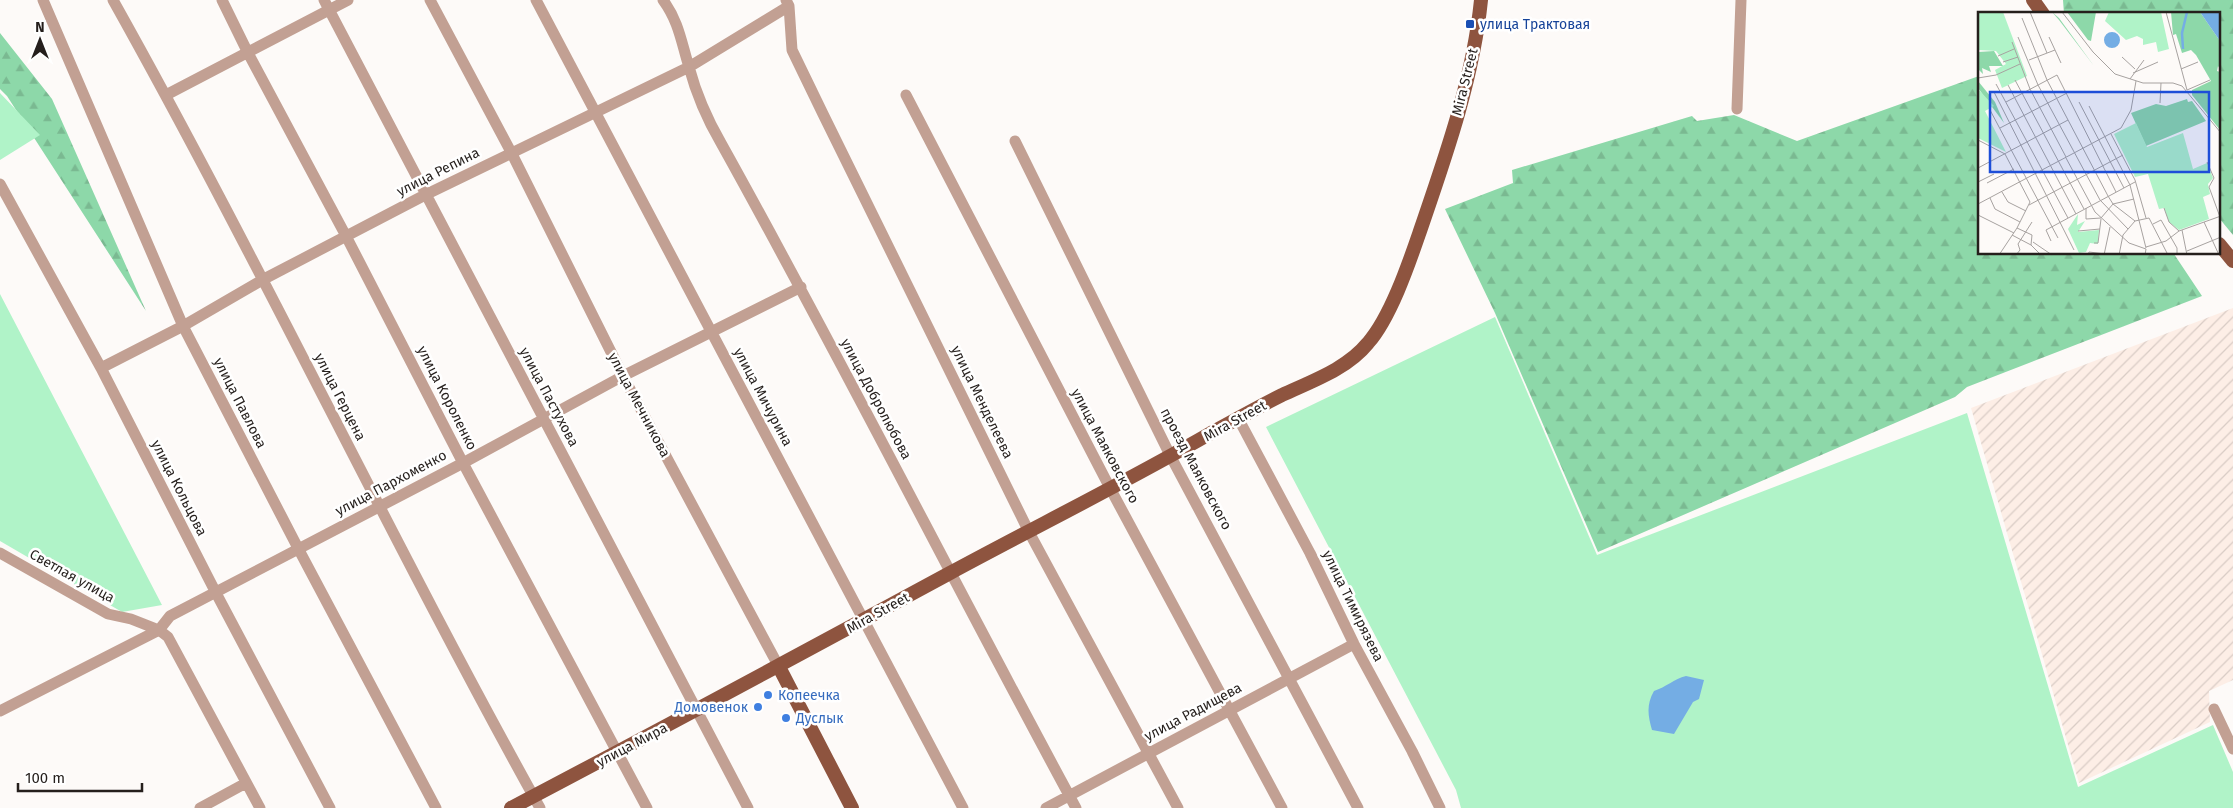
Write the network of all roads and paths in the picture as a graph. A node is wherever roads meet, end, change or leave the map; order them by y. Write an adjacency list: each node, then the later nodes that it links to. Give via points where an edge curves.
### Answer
1 (43, 0): 29 (street, улица Павлова)
2 (113, 0): 16 (street, улица Герцена)
3 (222, 0): 14 (street, улица Короленко)
4 (348, 0): 12 (street)
5 (430, 0): 21 (street, улица Мечникова)
6 (536, 0): 19 (street, улица Мичурина)
7 (663, 0): 15 (street, улица Добролюбова, via 683,38)
8 (1481, 0): 33 (main road, Mira Street, via 1463,98 1405,274 1386,314 1368,344 1338,368)
9 (1741, 0): 18 (street)
10 (2033, 0): 13 (main road)
11 (787, 3): 15 (street, улица Репина); 39 (street, улица Менделеева, via 792,50)
12 (326, 5): 14 (street); 23 (street, улица Пастухова)
13 (2042, 12)
14 (248, 53): 16 (street); 24 (street, улица Короленко)
15 (689, 67): 19 (street, улица Репина); 28 (street, улица Добролюбова, via 708,120)
16 (166, 95): 27 (street, улица Герцена)
17 (906, 95): 37 (street, улица Маяковского)
18 (1737, 109)
19 (594, 112): 21 (street, улица Репина); 30 (street, улица Мичурина)
20 (1015, 140): 35 (street, проезд Маяковского)
21 (511, 152): 23 (street, улица Репина); 32 (street, улица Мечникова)
22 (0, 184): 31 (street, улица Кольцова)
23 (425, 195): 24 (street, улица Репина); 34 (street, улица Пастухова)
24 (346, 236): 27 (street, улица Репина); 36 (street, улица Короленко)
25 (2220, 245): 26 (main road)
26 (2233, 261)
27 (264, 279): 29 (street, улица Репина); 38 (street, улица Герцена)
28 (800, 287): 30 (street, улица Пархоменко); 42 (street, улица Добролюбова)
29 (183, 326): 31 (street, улица Репина); 40 (street, улица Павлова)
30 (711, 332): 32 (street, улица Пархоменко); 44 (street, улица Мичурина)
31 (101, 368): 43 (street, улица Кольцова)
32 (623, 376): 34 (street, улица Пархоменко); 47 (street, улица Мечникова)
33 (1238, 418): 35 (main road, Mira Street); 46 (street, улица Тимирязева)
34 (544, 419): 36 (street, улица Пархоменко); 51 (street, улица Пастухова)
35 (1171, 457): 37 (main road, Mira Street); 48 (street, проезд Маяковского)
36 (463, 463): 38 (street, улица Пархоменко); 54 (street, улица Короленко)
37 (1110, 488): 39 (main road, Mira Street); 49 (street, улица Маяковского)
38 (379, 506): 40 (street, улица Пархоменко); 58 (street, улица Герцена)
39 (1029, 532): 42 (main road, Mira Street); 55 (street, улица Менделеева)
40 (299, 550): 43 (street, улица Пархоменко); 62 (street, улица Павлова)
41 (2, 557): 45 (street, Светлая улица, via 108,614)
42 (951, 573): 44 (main road, Mira Street); 57 (street, улица Добролюбова)
43 (216, 593): 45 (street, улица Пархоменко, via 170,616); 61 (street, улица Кольцова)
44 (865, 620): 47 (main road, Mira Street); 67 (street, улица Мичурина)
45 (159, 630): 52 (street, улица Пархоменко); 56 (street, via 168,637)
46 (1354, 644): 48 (street, улица Радищева); 73 (street, улица Тимирязева)
47 (779, 667): 51 (main road, улица Мира); 66 (main road, улица Мечникова)
48 (1290, 678): 49 (street, улица Радищева); 72 (street, проезд Маяковского)
49 (1230, 709): 55 (street, улица Радищева); 71 (street, улица Маяковского)
50 (2214, 709): 53 (street)
51 (696, 710): 54 (main road, улица Мира); 65 (street, улица Пастухова)
52 (0, 711)
53 (2233, 749)
54 (618, 752): 58 (main road, улица Мира); 64 (street, улица Короленко)
55 (1149, 753): 57 (street, улица Радищева); 70 (street, улица Менделеева)
56 (246, 783): 59 (street); 60 (street)
57 (1069, 796): 68 (street, улица Радищева); 69 (street, улица Добролюбова)
58 (537, 802): 63 (main road, улица Мира)
59 (200, 808)
60 (260, 808)
61 (330, 808)
62 (436, 808)
63 (511, 808)
64 (647, 808)
65 (748, 808)
66 (852, 808)
67 (962, 808)
68 (1046, 808)
69 (1076, 808)
70 (1178, 808)
71 (1282, 808)
72 (1358, 808)
73 (1440, 808)

